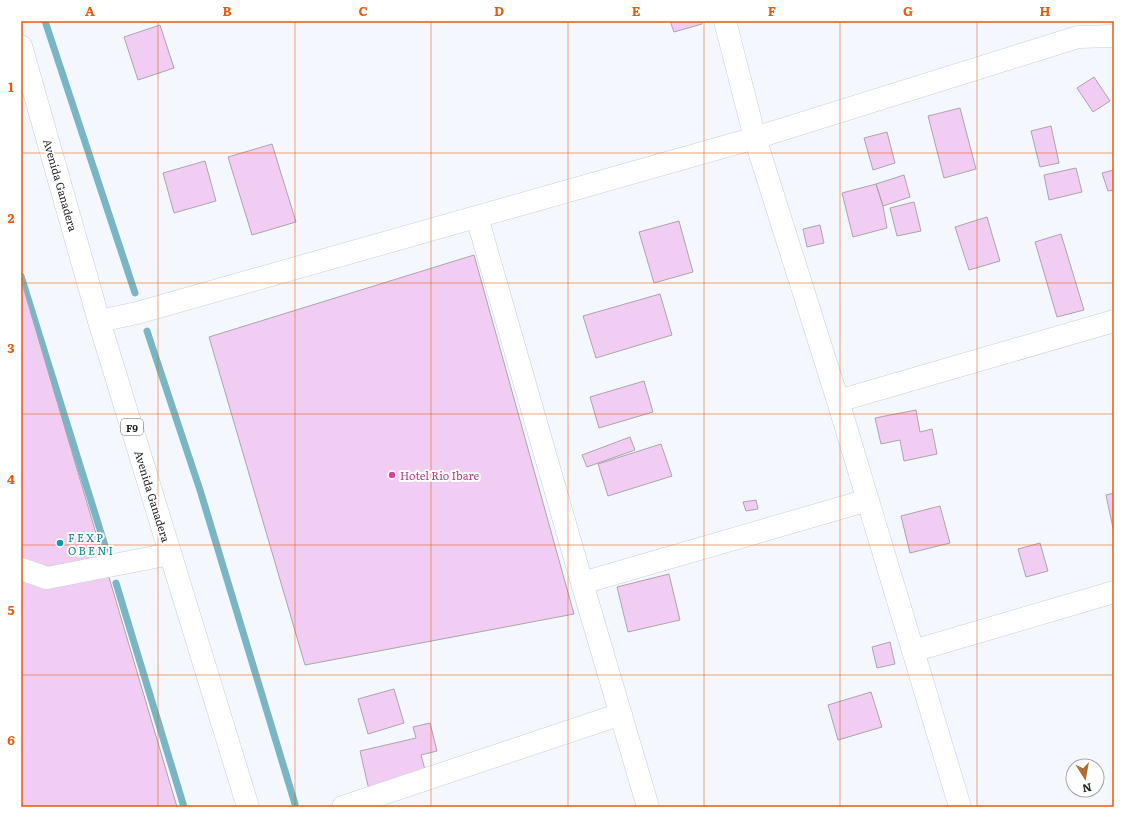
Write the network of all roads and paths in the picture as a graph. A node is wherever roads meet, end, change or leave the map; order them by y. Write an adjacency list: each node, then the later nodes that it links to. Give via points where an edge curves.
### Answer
1 (725, 21): 6 (main road)
2 (1108, 21): 3 (main road)
3 (1114, 30)
4 (1114, 36): 6 (main road, via 1078,37)
5 (21, 46): 8 (main road, Avenida Ganadera / F9)
6 (755, 138): 7 (main road); 10 (main road)
7 (477, 217): 8 (main road, via 137,313); 14 (main road)
8 (99, 321): 12 (main road, Avenida Ganadera / F9)
9 (1114, 321): 10 (main road)
10 (838, 401): 11 (main road)
11 (868, 500): 14 (main road); 16 (main road)
12 (170, 554): 13 (main road, via 47,578); 18 (main road, Avenida Ganadera / F9)
13 (21, 568)
14 (582, 583): 17 (main road)
15 (1114, 592): 16 (main road)
16 (913, 651): 21 (main road)
17 (621, 714): 19 (main road); 20 (main road)
18 (248, 807)
19 (344, 807)
20 (648, 807)
21 (960, 807)

